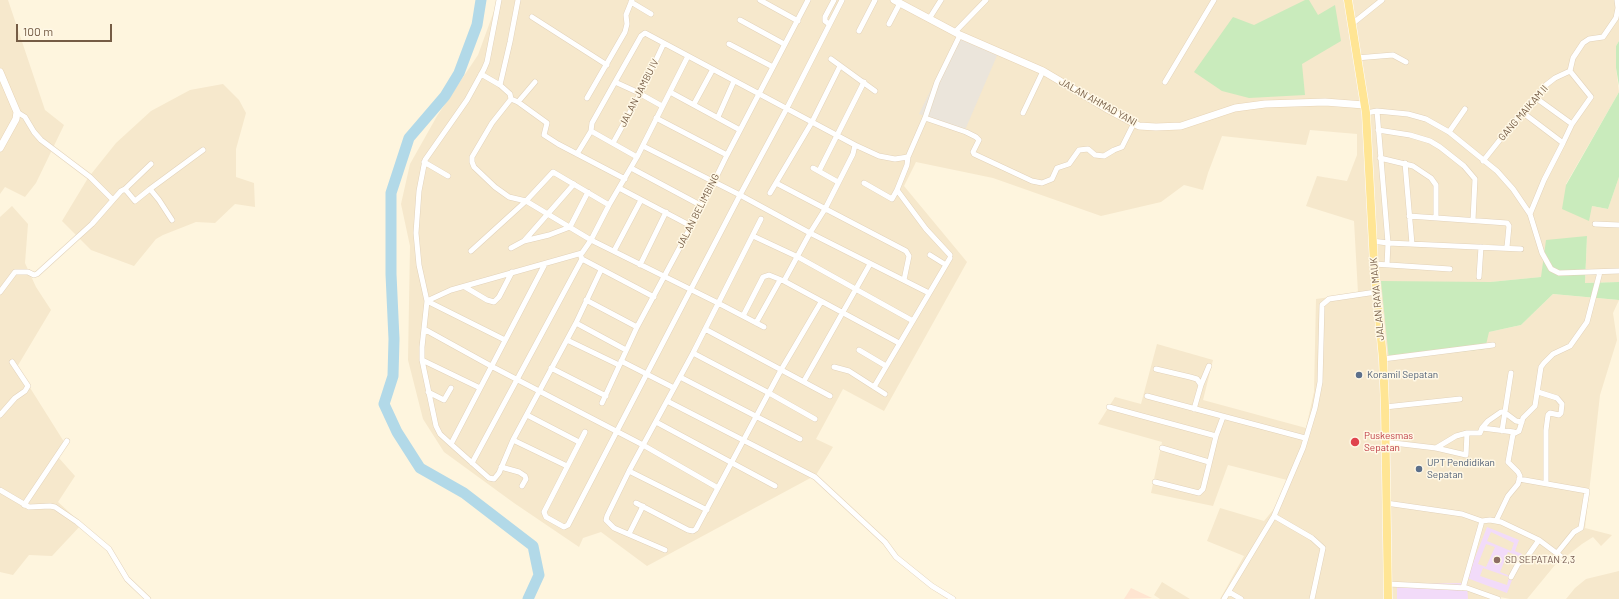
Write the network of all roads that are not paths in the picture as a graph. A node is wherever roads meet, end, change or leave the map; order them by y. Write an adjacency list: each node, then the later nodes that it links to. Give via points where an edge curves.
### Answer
1 (499, 0): 40 (street, via 487,62)
2 (518, 0): 46 (street)
3 (760, 0): 20 (street)
4 (808, 0): 20 (street, JALAN BELIMBING)
5 (834, 0): 21 (street, via 825,17)
6 (842, 0): 21 (street)
7 (876, 0): 24 (street)
8 (941, 0): 18 (street)
9 (986, 0): 25 (street)
10 (1214, 0): 45 (street)
11 (1348, 0): 23 (main road, JALAN RAYA MAUK)
12 (1382, 0): 23 (street)
13 (1617, 0): 38 (street, via 1617,13 1612,24 1602,37 1583,43 1573,58)
14 (632, 1): 16 (street); 33 (street, via 626,15 627,27)
15 (897, 2): 18 (street, JALAN AHMAD YANI); 22 (street)
16 (651, 14)
17 (532, 17): 33 (street)
18 (929, 19): 25 (street, JALAN AHMAD YANI)
19 (740, 20): 28 (street)
20 (798, 21): 28 (street, JALAN BELIMBING)
21 (828, 24): 57 (street)
22 (889, 24)
23 (1352, 24): 30 (main road, JALAN RAYA MAUK)
24 (859, 31)
25 (957, 34): 37 (street, JALAN AHMAD YANI); 66 (street)
26 (664, 43): 29 (street); 43 (street, via 643,34); 49 (street, JALAN JAMBU IV)
27 (729, 44): 35 (street)
28 (784, 44): 35 (street, JALAN BELIMBING)
29 (688, 56): 36 (street); 48 (street)
30 (1356, 58): 32 (street, via 1393,55); 58 (main road, JALAN RAYA MAUK)
31 (831, 59): 34 (street)
32 (1406, 62)
33 (607, 65): 51 (street)
34 (840, 66): 44 (street); 67 (street)
35 (773, 67): 50 (street, JALAN BELIMBING)
36 (713, 69): 41 (street); 55 (street)
37 (1042, 70): 63 (street); 68 (street, JALAN AHMAD YANI)
38 (1570, 71): 52 (street, GANG MAIKAM II, via 1546,85); 69 (street, via 1591,96)
39 (0, 72): 60 (street)
40 (481, 74): 46 (street); 87 (street, via 467,100)
41 (734, 81): 50 (street); 64 (street)
42 (535, 82): 54 (street)
43 (615, 82): 49 (street); 72 (street, via 592,123)
44 (864, 82): 47 (street); 74 (street)
45 (1165, 82)
46 (500, 85): 53 (street, via 510,94)
47 (875, 91)
48 (670, 92): 55 (street); 56 (street)
49 (640, 94): 56 (street); 75 (street, JALAN JAMBU IV)
50 (760, 94): 57 (street); 70 (street, JALAN BELIMBING)
51 (587, 98)
52 (1536, 98): 62 (street, GANG MAIKAM II); 69 (street)
53 (511, 99): 54 (street); 109 (street, via 492,123 473,154 472,162 500,192)
54 (518, 102): 81 (street, via 548,123 544,135)
55 (694, 104): 64 (street)
56 (662, 106): 65 (street)
57 (788, 108): 67 (street); 106 (street)
58 (1365, 109): 61 (street); 68 (street, JALAN AHMAD YANI, via 1325,102 1265,104 1235,108 1181,126 1151,127); 129 (main road, JALAN RAYA MAUK)
59 (1465, 110): 73 (street)
60 (17, 112): 79 (street, via 16,119); 107 (street, via 25,116 41,140 90,176)
61 (1377, 112): 71 (street); 73 (street, via 1417,116)
62 (1522, 112): 76 (street); 86 (street, GANG MAIKAM II)
63 (1023, 113)
64 (718, 117): 70 (street)
65 (656, 118): 78 (street); 82 (street)
66 (925, 118): 68 (street, via 976,137 979,140 974,154 1042,183 1052,178 1057,168 1069,164 1079,150 1088,149 1095,155 1104,156 1122,147); 84 (street)
67 (812, 122): 74 (street); 97 (street)
68 (1134, 123)
69 (1572, 124): 76 (street)
70 (740, 130): 82 (street, JALAN BELIMBING)
71 (1378, 130): 85 (street); 120 (street, via 1430,141 1464,166 1475,179)
72 (591, 131): 75 (street); 81 (street)
73 (1449, 132): 86 (street)
74 (838, 136): 77 (street); 92 (street)
75 (613, 143): 83 (street)
76 (1563, 143): 115 (street)
77 (855, 145): 84 (street, via 879,156 895,159); 96 (street, via 854,152)
78 (643, 146): 83 (street); 95 (street)
79 (0, 148)
80 (202, 150): 102 (street)
81 (577, 154): 94 (street)
82 (726, 156): 95 (street, JALAN BELIMBING)
83 (637, 157): 90 (street)
84 (908, 157): 103 (street)
85 (1380, 158): 88 (street); 130 (street)
86 (1483, 161): 115 (street, via 1497,171 1513,189)
87 (424, 162): 93 (street); 164 (street, via 416,234 419,265)
88 (1405, 163): 116 (street); 117 (street, via 1420,170 1436,185)
89 (151, 164): 101 (street)
90 (631, 168): 94 (street); 111 (street)
91 (814, 168): 92 (street)
92 (819, 171): 96 (street)
93 (448, 176)
94 (624, 179): 100 (street)
95 (713, 182): 106 (street); 111 (street, JALAN BELIMBING)
96 (838, 182): 112 (street)
97 (776, 183): 105 (street); 112 (street)
98 (864, 183): 103 (street, via 892,199)
99 (574, 184): 104 (street); 109 (street, via 553,172); 114 (street)
100 (619, 188): 108 (street); 110 (street)
101 (125, 189): 102 (street, via 135,201); 107 (street)
102 (150, 189): 119 (street)
103 (897, 190): 145 (street, via 950,256)
104 (588, 192): 110 (street); 124 (street)
105 (770, 193)
106 (740, 194): 125 (street); 157 (street)
107 (113, 200): 159 (street, via 92,224 37,274 15,272)
108 (641, 200): 113 (street); 137 (street)
109 (526, 201): 114 (street); 136 (street)
110 (609, 205): 127 (street)
111 (702, 206): 123 (street, JALAN BELIMBING)
112 (825, 209): 125 (street); 154 (street, via 906,251 909,256)
113 (666, 212): 123 (street); 144 (street)
114 (547, 214): 124 (street); 128 (street)
115 (1530, 214): 150 (street, via 1542,253 1551,269 1559,273)
116 (1409, 216): 117 (street); 131 (street)
117 (1436, 217): 120 (street)
118 (761, 219): 126 (street)
119 (172, 220)
120 (1473, 220): 134 (street, via 1508,224)
121 (1595, 224): 122 (street)
122 (1619, 225)
123 (691, 226): 152 (street, JALAN BELIMBING)
124 (570, 227): 127 (street); 128 (street)
125 (810, 233): 140 (street); 142 (street)
126 (753, 236): 140 (street); 166 (street)
127 (591, 240): 137 (street); 139 (street)
128 (524, 241): 133 (street)
129 (1372, 241): 130 (street); 143 (main road, JALAN RAYA MAUK)
130 (1388, 243): 131 (street); 146 (street)
131 (1412, 244): 132 (street)
132 (1481, 247): 134 (street); 153 (street)
133 (511, 248)
134 (1507, 248): 135 (street)
135 (1521, 249)
136 (471, 251)
137 (614, 251): 144 (street)
138 (930, 256): 145 (street)
139 (581, 257): 141 (street); 148 (street); 197 (street)
140 (798, 257): 155 (street); 158 (street)
141 (545, 264): 149 (street); 176 (street)
142 (870, 264): 154 (street); 158 (street)
143 (1374, 264): 146 (street); 160 (main road, JALAN RAYA MAUK)
144 (640, 265): 152 (street)
145 (946, 265): 161 (street)
146 (1387, 265): 147 (street)
147 (1450, 269)
148 (601, 270): 162 (street); 163 (street)
149 (512, 272): 156 (street); 156 (street, via 494,302)
150 (1600, 272): 151 (street); 206 (street, via 1587,322 1569,347 1558,351 1541,367)
151 (1619, 272)
152 (665, 277): 157 (street); 162 (street, JALAN BELIMBING)
153 (1479, 277)
154 (904, 280): 161 (street)
155 (782, 281): 165 (street); 168 (street, via 769,275 763,277); 170 (street)
156 (466, 287): 164 (street, via 446,292)
157 (690, 289): 166 (street); 195 (street)
158 (855, 289): 167 (street); 169 (street)
159 (0, 292)
160 (1376, 292): 183 (main road, JALAN RAYA MAUK); 233 (street, via 1329,299 1322,305 1320,382)
161 (929, 293): 169 (street)
162 (654, 297): 172 (street, JALAN BELIMBING)
163 (586, 300): 171 (street); 172 (street)
164 (427, 301): 174 (street); 176 (street)
165 (821, 302): 167 (street); 193 (street)
166 (718, 303): 168 (street); 175 (street)
167 (843, 314): 178 (street); 198 (street)
168 (743, 316): 170 (street)
169 (913, 321): 178 (street)
170 (756, 323): 173 (street)
171 (576, 324): 177 (street); 180 (street)
172 (637, 327): 180 (street, JALAN BELIMBING)
173 (764, 327)
174 (424, 329): 184 (street); 187 (street)
175 (705, 329): 182 (street); 193 (street)
176 (506, 340): 187 (street)
177 (567, 340): 186 (street); 191 (street)
178 (899, 343): 188 (street)
179 (1493, 345): 183 (street)
180 (626, 350): 186 (street, JALAN BELIMBING)
181 (860, 350): 188 (street)
182 (693, 353): 196 (street); 207 (street)
183 (1383, 359): 215 (main road, JALAN RAYA MAUK)
184 (422, 360): 202 (street); 205 (street)
185 (12, 362): 219 (street, via 28,386)
186 (620, 363): 195 (street); 209 (street, JALAN BELIMBING)
187 (491, 366): 197 (street); 202 (street)
188 (886, 366): 200 (street)
189 (1209, 366): 199 (street)
190 (834, 367): 200 (street, via 844,369)
191 (552, 368): 204 (street); 209 (street)
192 (1156, 369): 199 (street, via 1186,375)
193 (781, 370): 198 (street); 207 (street)
194 (1511, 373): 218 (street)
195 (646, 374): 203 (street); 229 (street)
196 (680, 377): 203 (street); 222 (street)
197 (517, 379): 204 (street); 245 (street)
198 (804, 381): 210 (street)
199 (1201, 385): 217 (street)
200 (874, 387): 208 (street)
201 (451, 388): 205 (street, via 444,400)
202 (480, 388): 240 (street)
203 (674, 388): 213 (street)
204 (539, 390): 220 (street); 229 (street)
205 (428, 392): 240 (street, via 436,426 440,434)
206 (1538, 392): 225 (street, via 1533,409); 252 (street, via 1557,398 1562,404 1559,415 1548,415)
207 (769, 393): 222 (street); 223 (street)
208 (885, 394)
209 (606, 396): 214 (street, JALAN BELIMBING)
210 (830, 396)
211 (1147, 396): 217 (street)
212 (1460, 399): 215 (street)
213 (667, 401): 224 (street); 236 (street)
214 (602, 403)
215 (1385, 406): 239 (main road, JALAN RAYA MAUK)
216 (1109, 407): 232 (street)
217 (1194, 409): 221 (street)
218 (1504, 412): 225 (street, via 1512,419); 226 (street, via 1491,418); 227 (street)
219 (0, 415)
220 (527, 415): 235 (street); 238 (street)
221 (1223, 416): 232 (street); 233 (street)
222 (756, 417): 234 (street); 236 (street)
223 (815, 418)
224 (656, 422): 241 (street); 246 (street)
225 (1522, 422): 230 (street, via 1519,432)
226 (1482, 428): 227 (street); 231 (street, via 1480,433)
227 (1502, 431): 230 (street)
228 (585, 432): 238 (street)
229 (616, 432): 241 (street); 247 (street, via 566,527 543,513)
230 (1514, 432): 250 (street, via 1508,462 1517,470)
231 (1467, 433): 243 (street, via 1456,436); 243 (street, via 1466,455)
232 (1216, 436): 244 (street)
233 (1306, 438): 262 (street)
234 (800, 439)
235 (513, 440): 247 (street); 248 (street)
236 (744, 440): 246 (street); 275 (street, via 815,477 885,542 896,557)
237 (67, 441): 259 (street)
238 (579, 442): 247 (street)
239 (1385, 442): 243 (street); 258 (main road, JALAN RAYA MAUK)
240 (451, 444): 245 (street)
241 (644, 445): 249 (street); 255 (street)
242 (1162, 448): 244 (street)
243 (1436, 448)
244 (1209, 462): 251 (street, via 1203,489 1199,492)
245 (472, 463): 248 (street, via 491,479 494,479)
246 (732, 463): 254 (street); 255 (street)
247 (567, 466)
248 (502, 467): 253 (street, via 525,476)
249 (629, 471): 261 (street); 265 (street, via 606,520 614,528)
250 (1519, 479): 252 (street); 264 (street)
251 (1155, 482)
252 (1546, 483): 268 (street, via 1587,491 1581,528 1574,532)
253 (522, 486)
254 (776, 486)
255 (718, 488): 261 (street)
256 (0, 490): 259 (street)
257 (636, 503): 260 (street)
258 (1386, 503): 263 (street, via 1462,514); 271 (main road, JALAN RAYA MAUK)
259 (24, 505): 274 (street, via 33,508 50,506 77,522 109,550 127,579)
260 (643, 506): 261 (street, via 691,531 696,529); 265 (street)
261 (707, 510)
262 (1274, 516): 273 (street); 278 (street, via 1312,538 1323,548)
263 (1482, 521): 264 (street); 272 (street)
264 (1496, 521): 266 (street)
265 (629, 534): 267 (street)
266 (1539, 540): 268 (street); 270 (street, via 1527,557 1518,564)
267 (665, 550)
268 (1557, 554): 269 (street)
269 (1563, 558)
270 (1511, 577)
271 (1388, 584): 272 (street); 279 (main road, JALAN RAYA MAUK)
272 (1463, 588): 280 (street)
273 (1229, 592): 276 (street); 277 (street)
274 (148, 599)
275 (953, 599)
276 (1224, 599)
277 (1241, 599)
278 (1312, 599)
279 (1388, 599)
280 (1498, 599)

